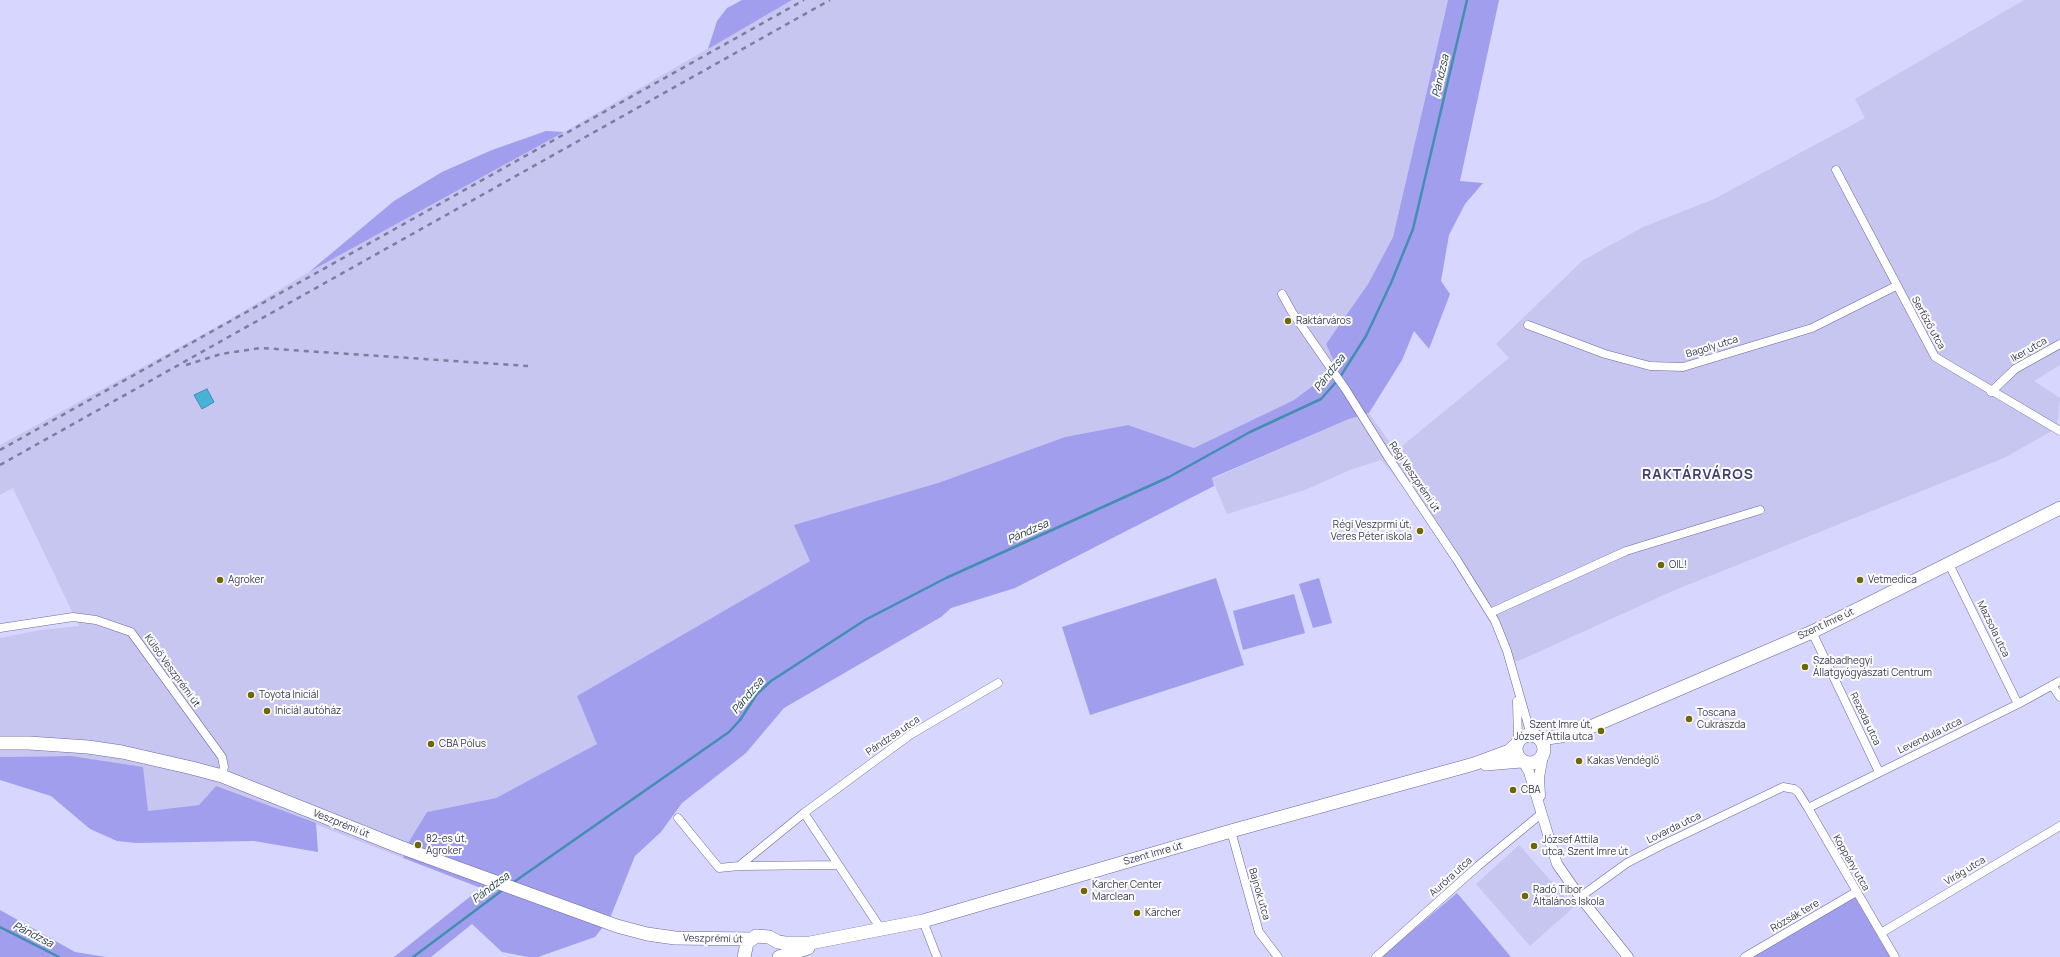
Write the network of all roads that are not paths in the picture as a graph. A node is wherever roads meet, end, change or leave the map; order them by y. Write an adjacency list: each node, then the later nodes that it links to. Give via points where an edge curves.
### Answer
1 (1836, 170): 2 (street, Serfőző utca)
2 (1896, 286): 4 (street, Bagoly utca, via 1812,328 1683,367 1650,366 1605,354); 6 (street, Serfőző utca, via 1935,357)
3 (1282, 294): 11 (street, Régi Veszprémi út)
4 (1528, 325)
5 (2060, 344): 6 (street, Iker utca, via 2015,369)
6 (1991, 392): 7 (street, Serfőző utca)
7 (2060, 431)
8 (2060, 508): 10 (main road, Szent Imre út)
9 (1760, 510): 11 (street, via 1626,551)
10 (1949, 564): 13 (main road, Szent Imre út); 19 (street, Mazsola utca)
11 (1490, 613): 14 (street, Régi Veszprémi út, via 1507,651)
12 (0, 628): 28 (street, Külső Veszprémi út, via 73,617 96,620 131,632 222,757)
13 (1812, 632): 20 (main road, Szent Imre út); 27 (street, Rezeda utca)
14 (1514, 679): 21 (street, Régi Veszprémi út); 23 (street, Régi Veszprémi út, via 1519,726)
15 (2060, 681): 17 (street, Levendula utca)
16 (998, 683): 31 (street, Pándzsa utca, via 910,735)
17 (2052, 685): 18 (street); 19 (street, Levendula utca)
18 (2060, 697)
19 (2018, 704): 27 (street, Levendula utca)
20 (1588, 728): 21 (main road, Szent Imre út, via 1561,736); 24 (main road, Szent Imre út)
21 (1535, 737): 23 (main road, via 1525,736); 24 (main road, via 1544,744)
22 (0, 743): 28 (main road, Veszprémi út, via 58,744 122,752)
23 (1517, 743): 25 (main road, via 1516,753); 26 (main road, Szent Imre út, via 1509,751)
24 (1543, 754): 25 (main road, via 1533,763); 32 (street, via 1539,777)
25 (1523, 762): 26 (main road, Szent Imre út); 32 (street)
26 (1474, 764): 35 (main road, Szent Imre út)
27 (1879, 772): 30 (street, Levendula utca)
28 (222, 776): 43 (main road, Veszprémi út, via 498,884 617,926)
29 (1784, 787): 30 (street, Koppány utca, via 1798,792); 39 (street, Lovarda utca, via 1627,863)
30 (1808, 808): 38 (street, Koppány utca)
31 (804, 813): 36 (street); 37 (street, Pándzsa utca)
32 (1541, 814): 39 (street, via 1557,864); 51 (street, Auróra utca)
33 (678, 818): 37 (street, via 719,868)
34 (2060, 826): 42 (street, Virág utca)
35 (1231, 831): 40 (main road, Szent Imre út); 50 (street, Bajnok utca, via 1259,932)
36 (838, 865): 37 (street); 41 (street)
37 (739, 866)
38 (1856, 892): 42 (street, Koppány utca); 53 (street, Rózsák tere)
39 (1580, 897): 52 (street)
40 (923, 921): 41 (main road, Szent Imre út); 49 (street)
41 (881, 929): 46 (main road, Szent Imre út)
42 (1881, 933): 54 (street, Koppány utca)
43 (675, 938): 44 (main road, Veszprémi út); 47 (main road, Veszprémi út, via 695,944 730,946 741,952)
44 (750, 939): 45 (main road, Veszprémi út, via 762,935); 47 (main road, via 745,947)
45 (773, 939): 46 (main road, Szent Imre út, via 793,944); 48 (main road, via 779,948)
46 (830, 940): 48 (main road, Szent Imre út)
47 (744, 957)
48 (779, 957)
49 (937, 957)
50 (1278, 957)
51 (1376, 957)
52 (1628, 957)
53 (1745, 957)
54 (1895, 957)

